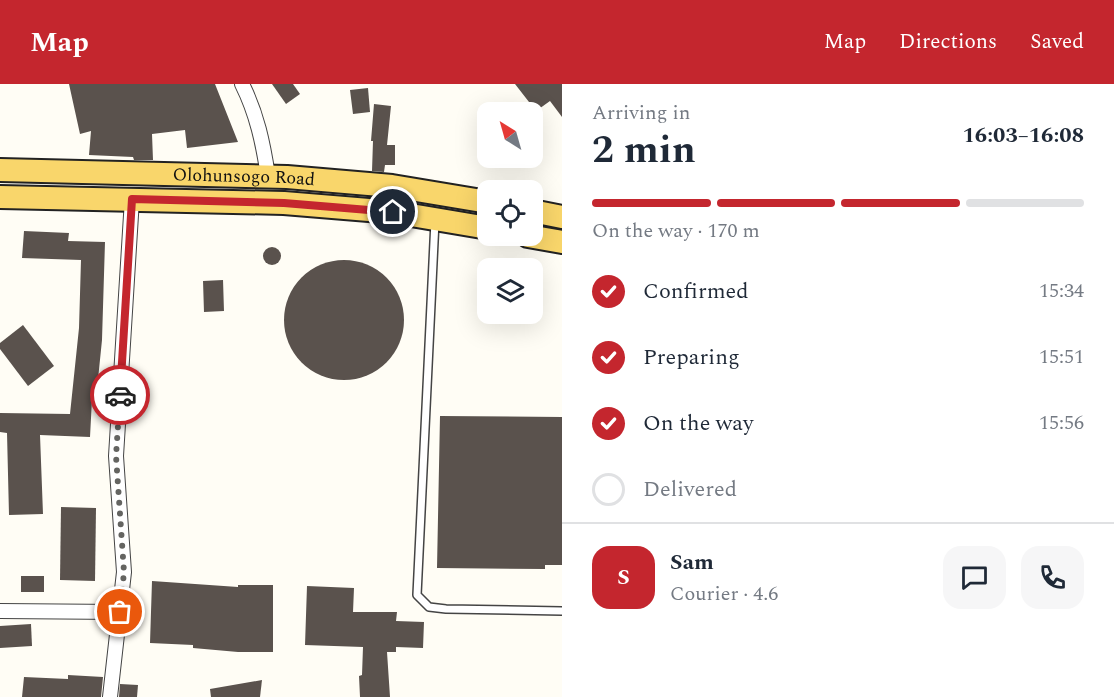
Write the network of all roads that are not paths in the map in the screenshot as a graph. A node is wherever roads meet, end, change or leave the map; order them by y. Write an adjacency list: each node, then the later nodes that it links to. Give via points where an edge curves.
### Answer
1 (242, 84): 3 (street, via 254,107)
2 (0, 170): 3 (main road, Olohunsogo Road)
3 (268, 176): 6 (main road, Olohunsogo Road, via 392,186)
4 (0, 197): 5 (main road, Olohunsogo Road)
5 (132, 199): 9 (main road, Olohunsogo Road, via 284,203); 15 (street, via 116,456 124,572)
6 (477, 200)
7 (543, 213): 8 (main road)
8 (562, 217)
9 (435, 219): 10 (main road, Olohunsogo Road); 14 (lane, via 417,595 429,607 446,609)
10 (477, 226)
11 (543, 239): 12 (main road)
12 (562, 242)
13 (0, 611): 15 (street)
14 (562, 611)
15 (120, 612): 16 (street)
16 (110, 697)

